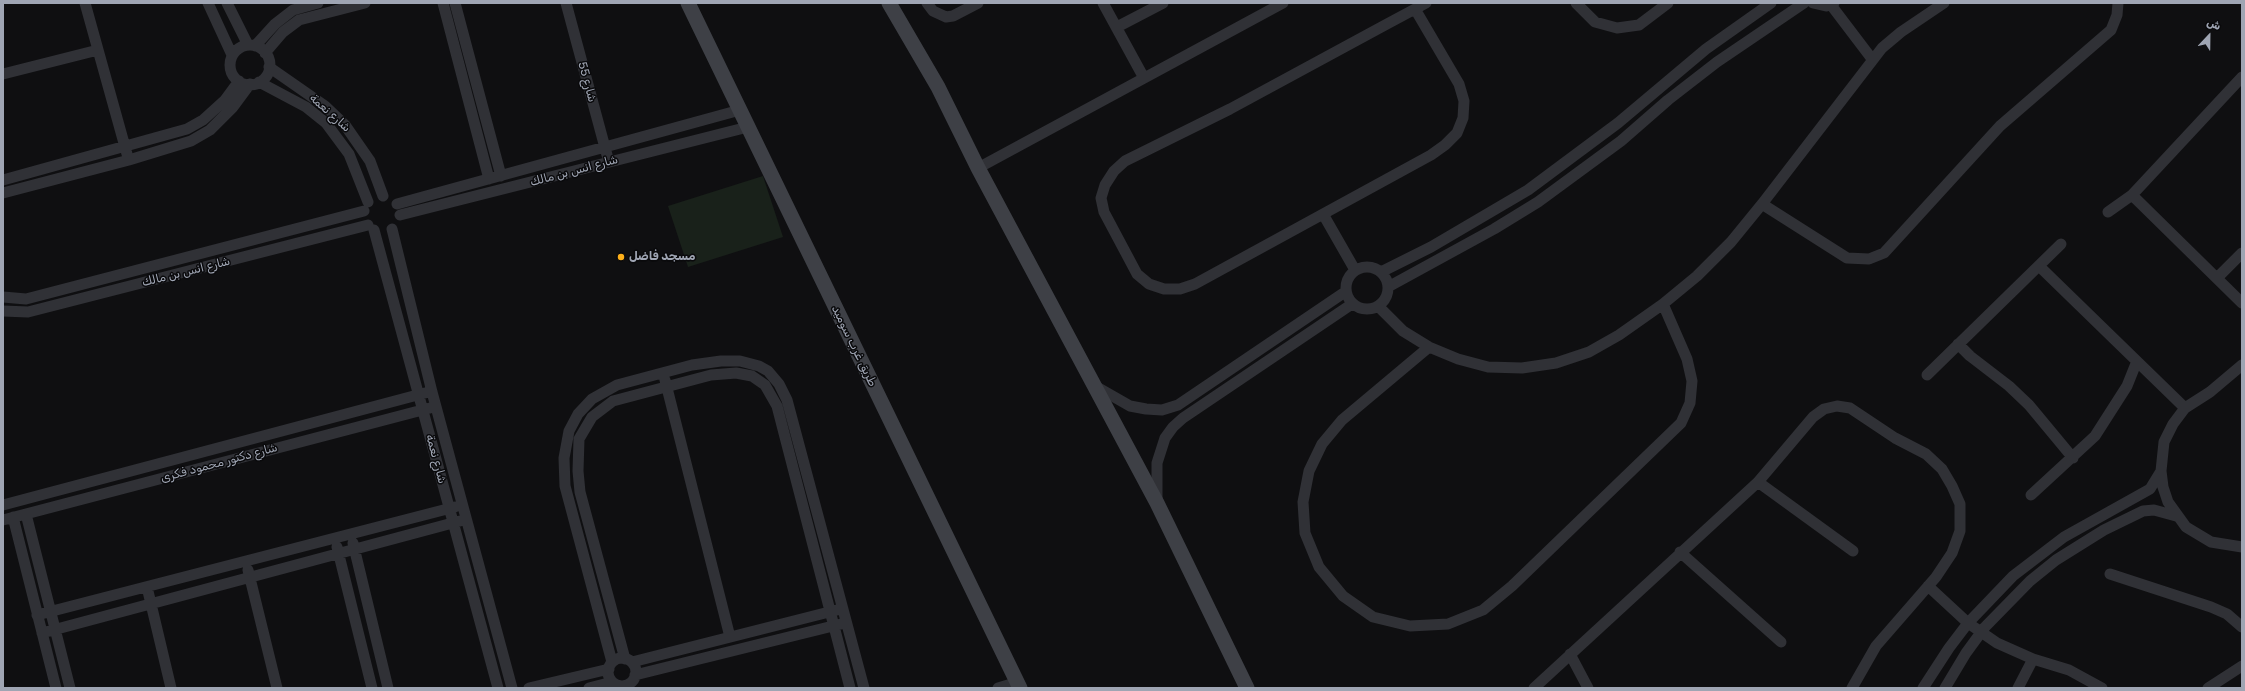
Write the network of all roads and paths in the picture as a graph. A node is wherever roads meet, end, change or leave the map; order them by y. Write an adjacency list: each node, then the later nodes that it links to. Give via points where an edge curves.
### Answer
1 (85, 3): 28 (street)
2 (208, 3): 30 (street)
3 (227, 3): 27 (street)
4 (318, 3): 27 (street, via 293,10)
5 (365, 3): 29 (street, via 299,20 283,32)
6 (443, 3): 44 (street)
7 (455, 3): 44 (street)
8 (566, 3): 40 (street, شارع 55)
9 (688, 3): 37 (street, طريق غرب سوميد)
10 (889, 3): 43 (street, via 938,87)
11 (927, 3): 12 (street, via 933,11 946,17)
12 (978, 3)
13 (1103, 3): 26 (street)
14 (1163, 3): 26 (street)
15 (1283, 3): 35 (street)
16 (1426, 3): 25 (street)
17 (1576, 3): 18 (street, via 1595,22 1617,28 1639,25)
18 (1668, 3)
19 (1771, 3): 62 (street, via 1706,48 1618,123 1528,190 1468,227)
20 (1804, 3): 65 (street, via 1717,62 1621,141 1538,202)
21 (1813, 3): 24 (street, via 1820,6)
22 (1944, 3): 31 (street, via 1901,32)
23 (2118, 3): 50 (street, via 2117,16 2111,30 2000,126 1884,253 1869,259 1847,258)
24 (1833, 4): 31 (street)
25 (1415, 8): 54 (street, via 1458,84 1464,100 1463,118 1457,133 1431,155); 54 (street, via 1230,109 1125,161 1105,185 1101,198 1104,212 1137,274 1149,284 1164,289 1180,289 1195,284)
26 (1117, 27): 35 (street)
27 (252, 45): 29 (street); 30 (street, via 242,46)
28 (98, 50): 33 (street); 39 (street)
29 (265, 53): 32 (street)
30 (232, 55): 36 (street, via 232,72)
31 (1872, 59): 50 (street)
32 (269, 67): 36 (street, via 266,76); 49 (street, شارع نعمة, via 325,106 345,125 370,161)
33 (3, 74)
34 (2242, 77): 48 (street)
35 (1144, 78): 43 (street)
36 (249, 83): 39 (street, via 187,130); 41 (street, via 233,107 210,130 191,141); 51 (street, شارع نعمة, via 306,107 330,128 349,154)
37 (740, 110): 38 (street, طريق غرب سوميد); 40 (street, شارع انس بن مالك)
38 (748, 126): 42 (street, شارع انس بن مالك); 138 (street, طريق غرب سوميد)
39 (125, 147): 41 (street); 45 (street)
40 (605, 148): 42 (street, شارع 55); 44 (street, شارع انس بن مالك)
41 (129, 160): 47 (street)
42 (609, 162): 46 (street, شارع انس بن مالك)
43 (978, 168): 82 (street)
44 (495, 177): 46 (street); 52 (street, شارع انس بن مالك)
45 (3, 180)
46 (498, 190): 52 (street, شارع انس بن مالك)
47 (3, 193)
48 (2132, 194): 53 (street); 64 (street)
49 (383, 196): 51 (street, via 376,197); 52 (street, via 390,198)
50 (1762, 204): 70 (street, via 1726,247)
51 (366, 207): 55 (street); 59 (street, شارع انس بن مالك)
52 (399, 209): 56 (street, via 398,223)
53 (2108, 212)
54 (1323, 214): 61 (street)
55 (371, 227): 56 (street, via 381,232); 63 (street, شارع انس بن مالك); 84 (street, شارع نعمة)
56 (392, 229): 83 (street, شارع نعمة)
57 (2061, 244): 60 (street)
58 (2242, 253): 64 (street)
59 (157, 265): 63 (street); 67 (street, شارع انس بن مالك, via 26,299)
60 (2039, 266): 73 (street); 76 (street)
61 (1354, 270): 62 (street, via 1368,267); 66 (street, via 1348,278)
62 (1381, 272): 65 (street)
63 (160, 278): 72 (street, شارع انس بن مالك, via 28,312)
64 (2217, 278): 68 (street)
65 (1388, 287): 71 (street, via 1386,298)
66 (1345, 292): 69 (street); 82 (street, via 1178,406 1162,410 1130,406)
67 (3, 297)
68 (2242, 303)
69 (1352, 304): 71 (street, via 1362,309); 96 (street, via 1173,427 1160,450 1157,463)
70 (1663, 304): 74 (street, via 1589,352 1556,363 1522,368 1488,367 1458,359); 74 (street, via 1687,360 1692,381 1690,403 1681,423 1518,581 1483,610 1448,624 1410,626 1373,617 1343,596 1319,567 1305,533 1303,502 1309,472 1322,444 1342,420)
71 (1378, 306): 74 (street, via 1404,331)
72 (3, 311)
73 (1958, 344): 80 (street); 90 (street, via 2024,400)
74 (1429, 347)
75 (716, 361): 78 (street); 79 (street); 88 (street, via 740,361 768,371 784,392)
76 (2137, 361): 86 (street); 90 (street, via 2127,386 2112,412 2095,436)
77 (2242, 365): 86 (street, via 2210,392)
78 (663, 373): 81 (street); 134 (street, via 617,385 592,399 573,422 564,449 567,495)
79 (718, 374): 81 (street); 89 (street, via 744,374 766,385 777,406)
80 (1927, 375)
81 (666, 386): 129 (street); 133 (street, via 621,397 605,405 586,424 579,439 580,492)
82 (1094, 386): 96 (street)
83 (432, 392): 84 (street, شارع دكتور محمود فكرى); 85 (street, شارع نعمة)
84 (419, 395): 87 (street, شارع نعمة); 91 (street, شارع دكتور محمود فكرى)
85 (436, 406): 87 (street, شارع دكتور محمود فكرى); 98 (street, شارع نعمة)
86 (2185, 408): 92 (street, via 2164,442)
87 (423, 410): 94 (street, شارع دكتور محمود فكرى); 99 (street, شارع نعمة)
88 (795, 426): 89 (street); 118 (street)
89 (784, 429): 120 (street)
90 (2073, 458): 95 (street)
91 (138, 468): 94 (street); 97 (street, شارع دكتور محمود فكرى)
92 (2161, 471): 101 (street, via 2168,502); 123 (street, via 2150,489 2141,496 2064,537 2037,556 2008,580)
93 (1758, 482): 109 (street); 110 (street); 115 (street, via 1813,417 1824,409 1837,406 1850,408 1895,438 1926,454 1942,469 1960,504 1960,531 1952,553)
94 (143, 483): 100 (street, شارع دكتور محمود فكرى)
95 (2031, 495)
96 (1156, 503): 152 (street)
97 (3, 505)
98 (462, 505): 99 (street); 103 (street, شارع نعمة)
99 (449, 509): 104 (street, شارع نعمة); 105 (street)
100 (26, 514): 102 (street, شارع دكتور محمود فكرى); 119 (street)
101 (2176, 516): 107 (street, via 2186,527 2211,542); 128 (street, via 2154,510 2143,511 2082,542 2030,580)
102 (8, 519): 121 (street)
103 (465, 519): 104 (street); 146 (street, شارع نعمة)
104 (453, 522): 108 (street); 145 (street, شارع نعمة)
105 (350, 534): 106 (street); 108 (street)
106 (334, 538): 111 (street); 112 (street)
107 (2242, 547)
108 (354, 549): 111 (street); 144 (street)
109 (1853, 551)
110 (1680, 552): 130 (street); 131 (street)
111 (338, 553): 114 (street); 143 (street)
112 (245, 562): 114 (street); 116 (street)
113 (2110, 574): 125 (street, via 2211,607 2227,614)
114 (249, 576): 117 (street); 142 (street)
115 (1928, 586): 123 (street); 155 (street, via 1876,646)
116 (147, 587): 117 (street); 119 (street)
117 (151, 603): 126 (street); 141 (street)
118 (843, 608): 120 (street); 122 (street)
119 (51, 612): 121 (street); 126 (street)
120 (831, 612): 124 (street); 129 (street)
121 (37, 615): 127 (street)
122 (847, 622): 124 (street); 150 (street)
123 (1968, 622): 128 (street); 156 (street)
124 (834, 626): 136 (street); 149 (street)
125 (2242, 627)
126 (55, 629): 127 (street); 140 (street)
127 (42, 633): 139 (street)
128 (1981, 633): 132 (street); 157 (street)
129 (730, 637): 133 (street)
130 (1781, 642)
131 (1570, 654): 153 (street); 154 (street)
132 (2033, 659): 158 (street); 159 (street, via 2069,670)
133 (629, 661): 134 (street, via 618,659); 136 (street, via 635,668)
134 (610, 666): 137 (street, via 609,676); 147 (street)
135 (2242, 666): 160 (street)
136 (634, 681): 137 (street, via 623,686)
137 (615, 685): 148 (street)
138 (1019, 685): 151 (street)
139 (56, 688)
140 (70, 688)
141 (171, 688)
142 (277, 688)
143 (372, 688)
144 (388, 688)
145 (498, 688)
146 (512, 688)
147 (529, 688)
148 (589, 688)
149 (850, 688)
150 (864, 688)
151 (998, 688)
152 (1246, 688)
153 (1534, 688)
154 (1588, 688)
155 (1852, 688)
156 (1923, 688)
157 (1945, 688)
158 (2018, 688)
159 (2102, 688)
160 (2208, 688)

